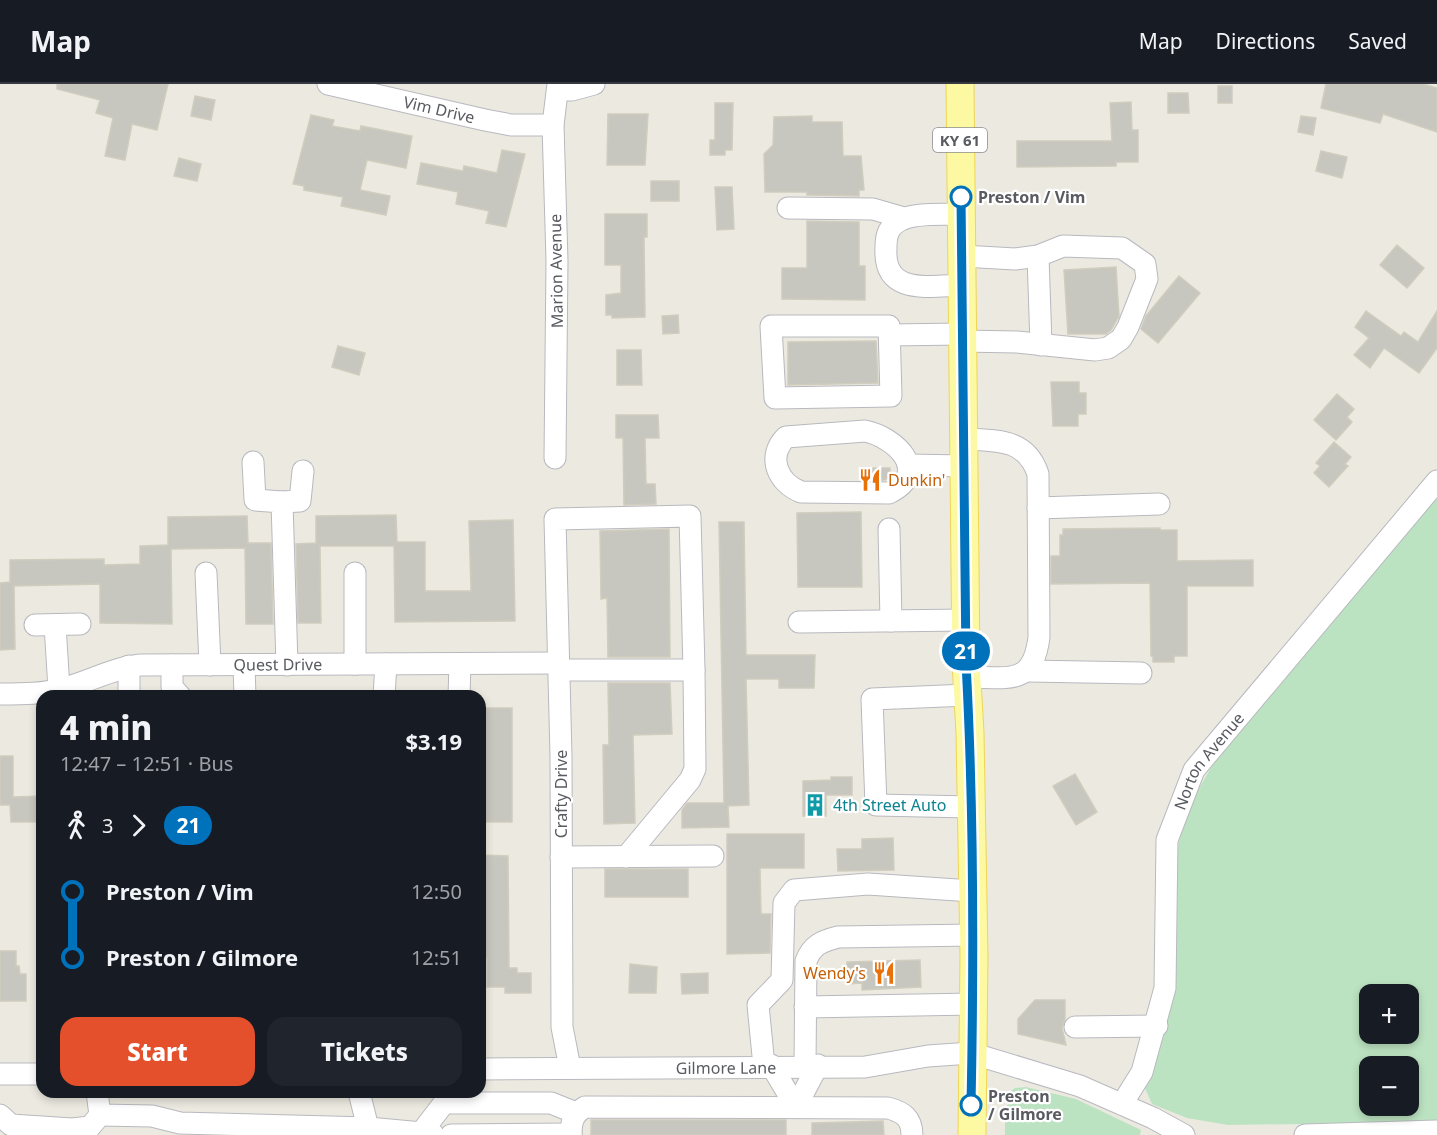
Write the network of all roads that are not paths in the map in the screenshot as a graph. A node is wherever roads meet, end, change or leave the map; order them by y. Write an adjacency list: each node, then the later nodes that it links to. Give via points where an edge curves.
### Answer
1 (328, 84): 5 (street, Vim Drive, via 511,125)
2 (594, 84): 4 (street, via 572,90)
3 (960, 84): 7 (main road, KY 61)
4 (558, 87): 5 (street, Marion Avenue)
5 (553, 125): 16 (street, Marion Avenue, via 557,261)
6 (788, 208): 8 (street, via 873,209)
7 (961, 214): 8 (street); 9 (main road, KY 61)
8 (904, 218): 11 (street, via 892,225 886,236 888,270 901,282 915,287)
9 (962, 256): 10 (street); 11 (main road, KY 61)
10 (1038, 256): 14 (street); 14 (street, via 1063,246 1122,248 1145,264 1147,279 1128,327 1121,339 1108,348)
11 (962, 285): 13 (main road, KY 61)
12 (889, 335): 12 (street, via 889,326 771,326 775,398 891,396); 13 (street)
13 (962, 338): 14 (street); 15 (main road, KY 61)
14 (1041, 345)
15 (964, 439): 19 (main road, KY 61); 24 (street, via 1002,441 1032,458 1038,474)
16 (555, 458)
17 (253, 462): 22 (street, via 255,500)
18 (908, 465): 18 (street, via 901,450 888,439 865,431 786,437 775,456 781,478 801,492 890,493 907,479); 19 (street)
19 (964, 466): 28 (main road, KY 61)
20 (303, 471): 22 (street, via 300,501)
21 (1437, 481): 62 (street, Norton Avenue, via 1194,770 1167,840 1165,988)
22 (282, 502): 38 (street)
23 (1159, 504): 24 (street)
24 (1038, 508): 42 (street, via 1039,637 1036,658)
25 (889, 529): 29 (street)
26 (206, 573): 36 (street)
27 (355, 573): 32 (street)
28 (966, 620): 29 (street); 44 (main road, KY 61)
29 (891, 621): 30 (street)
30 (799, 622)
31 (80, 624): 45 (street, via 45,625)
32 (355, 664): 33 (street, Quest Drive); 38 (street, Quest Drive)
33 (386, 664): 34 (street, Quest Drive); 50 (street)
34 (460, 664): 40 (street, Quest Drive); 51 (street)
35 (179, 665): 36 (street, Quest Drive); 39 (street, Quest Drive); 48 (street)
36 (210, 665): 37 (street, Quest Drive)
37 (244, 665): 38 (street, Quest Drive); 49 (street)
38 (287, 665)
39 (129, 666): 46 (street, Quest Drive); 47 (street)
40 (559, 667): 41 (street, Quest Drive); 41 (street, Crafty Drive, via 555,519 690,516); 56 (street, Crafty Drive)
41 (694, 670): 57 (street, via 695,770)
42 (1028, 671): 43 (street); 44 (street)
43 (1141, 673)
44 (967, 686): 54 (main road, KY 61); 54 (street, via 872,699 876,805)
45 (50, 690)
46 (56, 690)
47 (129, 690)
48 (186, 690)
49 (245, 690)
50 (384, 690)
51 (459, 690)
52 (36, 693): 53 (street, Quest Drive)
53 (0, 694)
54 (971, 807): 58 (main road, KY 61)
55 (713, 855): 57 (street)
56 (561, 857): 57 (street); 67 (street, Crafty Drive, via 562,1027)
57 (626, 857)
58 (972, 891): 59 (main road, KY 61); 66 (street, via 868,884 794,890 784,903 782,981 758,1005)
59 (974, 934): 60 (main road, KY 61); 61 (street, via 838,937 820,942 806,961)
60 (973, 1004): 61 (street); 64 (main road, KY 61)
61 (805, 1007): 65 (street)
62 (1156, 1026): 63 (street); 73 (street, Norton Avenue, via 1142,1072)
63 (1075, 1027)
64 (971, 1053): 65 (street, Gilmore Lane, via 865,1066); 73 (street, via 1080,1086); 87 (main road, KY 61)
65 (812, 1065): 66 (street, Gilmore Lane); 74 (street)
66 (768, 1066): 67 (street, Gilmore Lane); 74 (street)
67 (570, 1068): 68 (street, Gilmore Lane)
68 (486, 1069)
69 (36, 1075): 70 (street)
70 (0, 1079)
71 (96, 1098): 77 (street)
72 (359, 1098): 81 (street)
73 (1122, 1104): 78 (street)
74 (796, 1107): 75 (street, via 585,1107); 86 (street, via 888,1108 908,1117)
75 (576, 1113): 83 (street, via 551,1103 444,1103); 85 (street)
76 (0, 1115): 79 (street, via 11,1125)
77 (93, 1126): 79 (street); 80 (street, via 152,1116)
78 (1153, 1126): 88 (street)
79 (26, 1130)
80 (229, 1130): 81 (street)
81 (359, 1131): 83 (street)
82 (1437, 1131): 89 (street)
83 (430, 1134)
84 (451, 1135): 85 (street)
85 (571, 1135)
86 (912, 1135)
87 (972, 1135)
88 (1184, 1135)
89 (1305, 1135)

